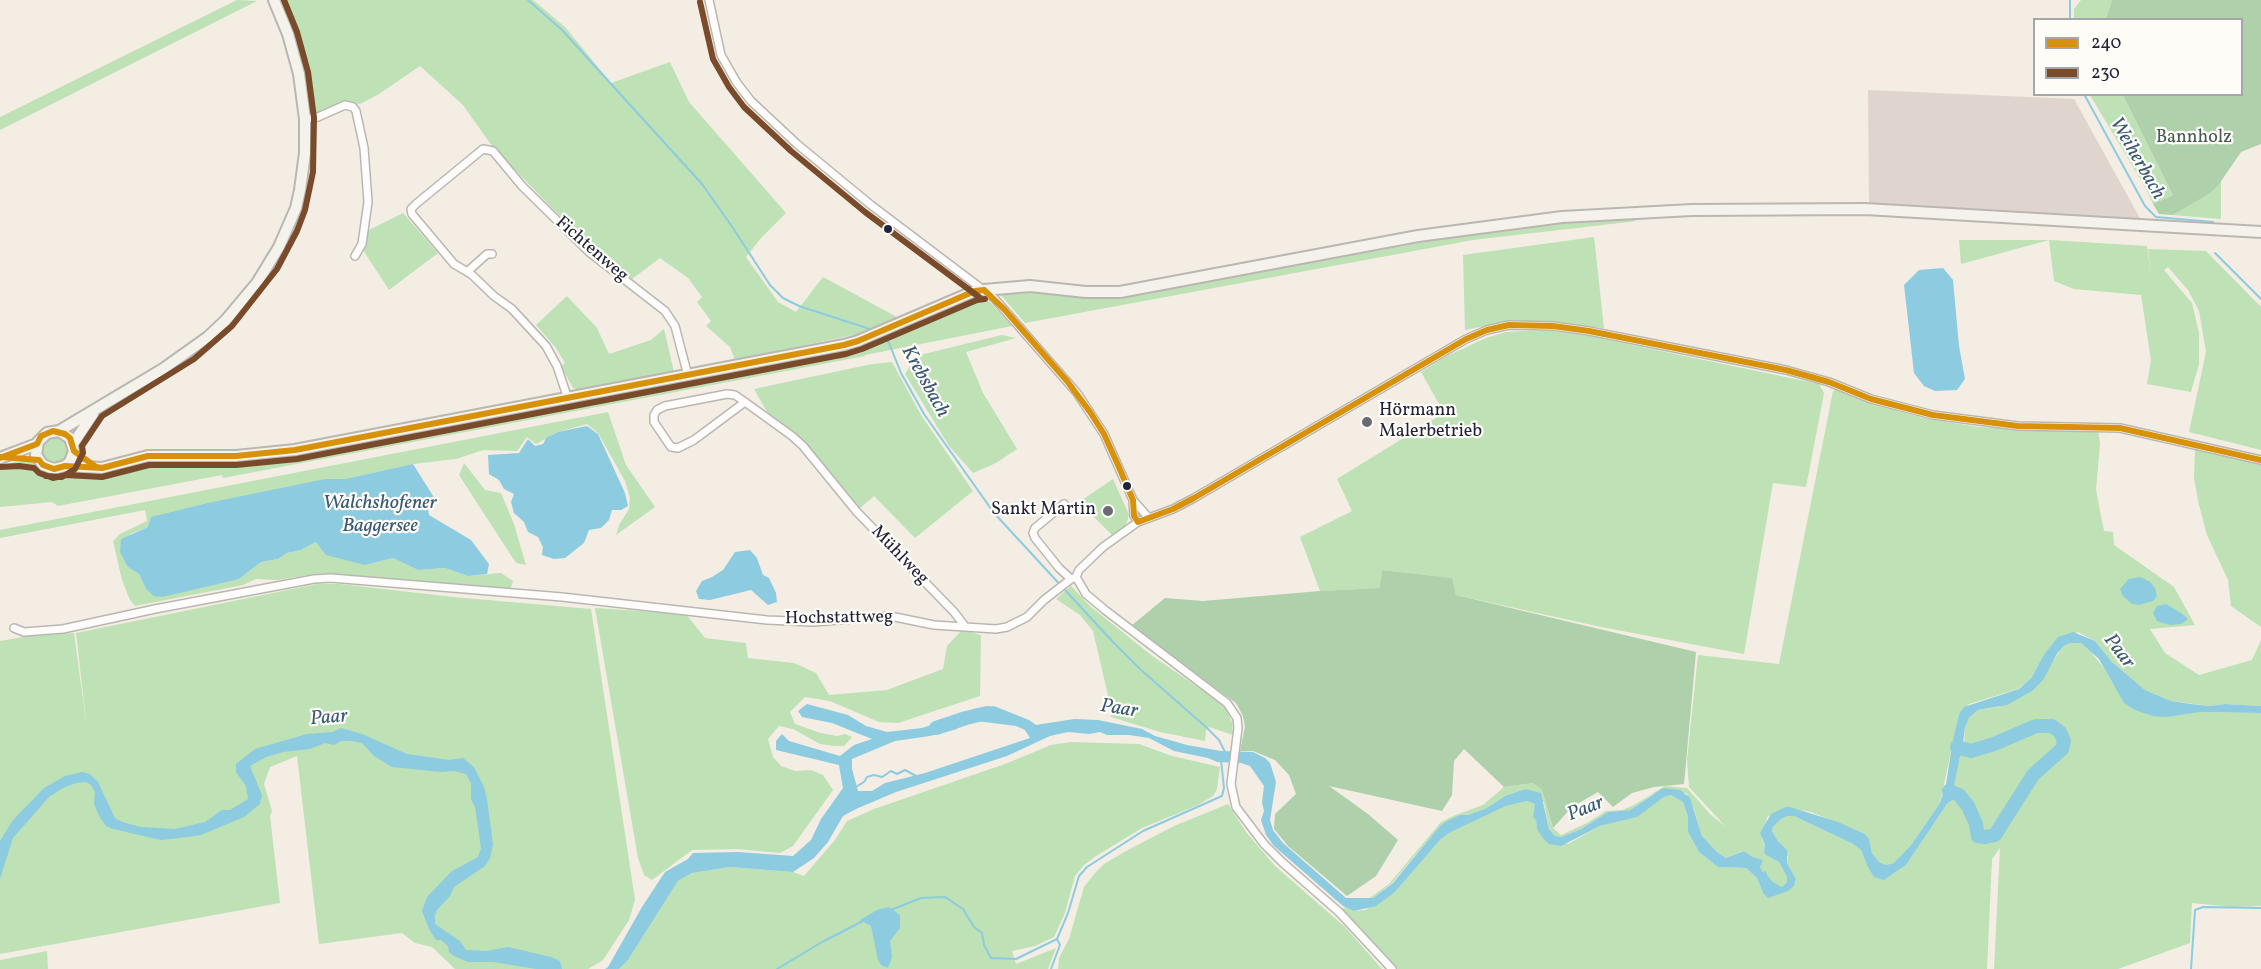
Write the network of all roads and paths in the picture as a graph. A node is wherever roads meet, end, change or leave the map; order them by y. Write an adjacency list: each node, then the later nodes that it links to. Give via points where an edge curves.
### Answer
1 (274, 0): 3 (street, via 299,74)
2 (709, 0): 8 (street, via 721,54 751,101 871,205)
3 (305, 120): 6 (street, via 345,105 356,111 368,202 362,244); 12 (street, via 304,171 296,208 279,248 257,283 226,320 189,352)
4 (2261, 232): 8 (street, via 1865,209 1626,212 1418,236 1120,292 1030,286)
5 (492, 254): 7 (street)
6 (355, 256)
7 (467, 272): 9 (street, Fichtenweg, via 454,264 415,219 411,209 483,149 493,151 582,246 665,311 675,326); 10 (street, via 513,309 546,346)
8 (984, 290): 9 (street, via 844,345); 21 (street, via 1077,393 1104,434)
9 (688, 376): 10 (street)
10 (568, 399): 20 (street, via 296,450 236,456 148,456)
11 (745, 402): 11 (street, Mühlweg, via 727,394 665,406 657,410 654,422 671,447 678,448); 26 (street, Mühlweg, via 803,446 857,512)
12 (96, 409): 13 (street); 15 (street)
13 (59, 431): 14 (street, via 41,436); 15 (street)
14 (37, 444): 16 (street); 17 (street)
15 (74, 447): 19 (street); 20 (street)
16 (0, 457): 17 (street)
17 (39, 460): 19 (street, via 48,468)
18 (2261, 460): 23 (street, via 2130,430 2018,426 1934,415 1871,399 1786,370 1589,331 1509,325 1466,339 1194,498)
19 (66, 466): 20 (street)
20 (96, 467)
21 (1133, 500): 23 (street); 24 (street)
22 (1064, 504): 25 (street, via 1033,533)
23 (1148, 517): 24 (street)
24 (1138, 522): 25 (street, via 1103,547)
25 (1071, 580): 26 (street, via 1027,617 1007,627); 28 (street, via 1227,703 1237,718 1232,794 1236,807 1282,862 1339,912)
26 (964, 625): 27 (street, Hochstattweg, via 934,625 890,616 813,622 766,620 562,597 331,578 63,629 24,632)
27 (14, 628)
28 (1392, 969)

